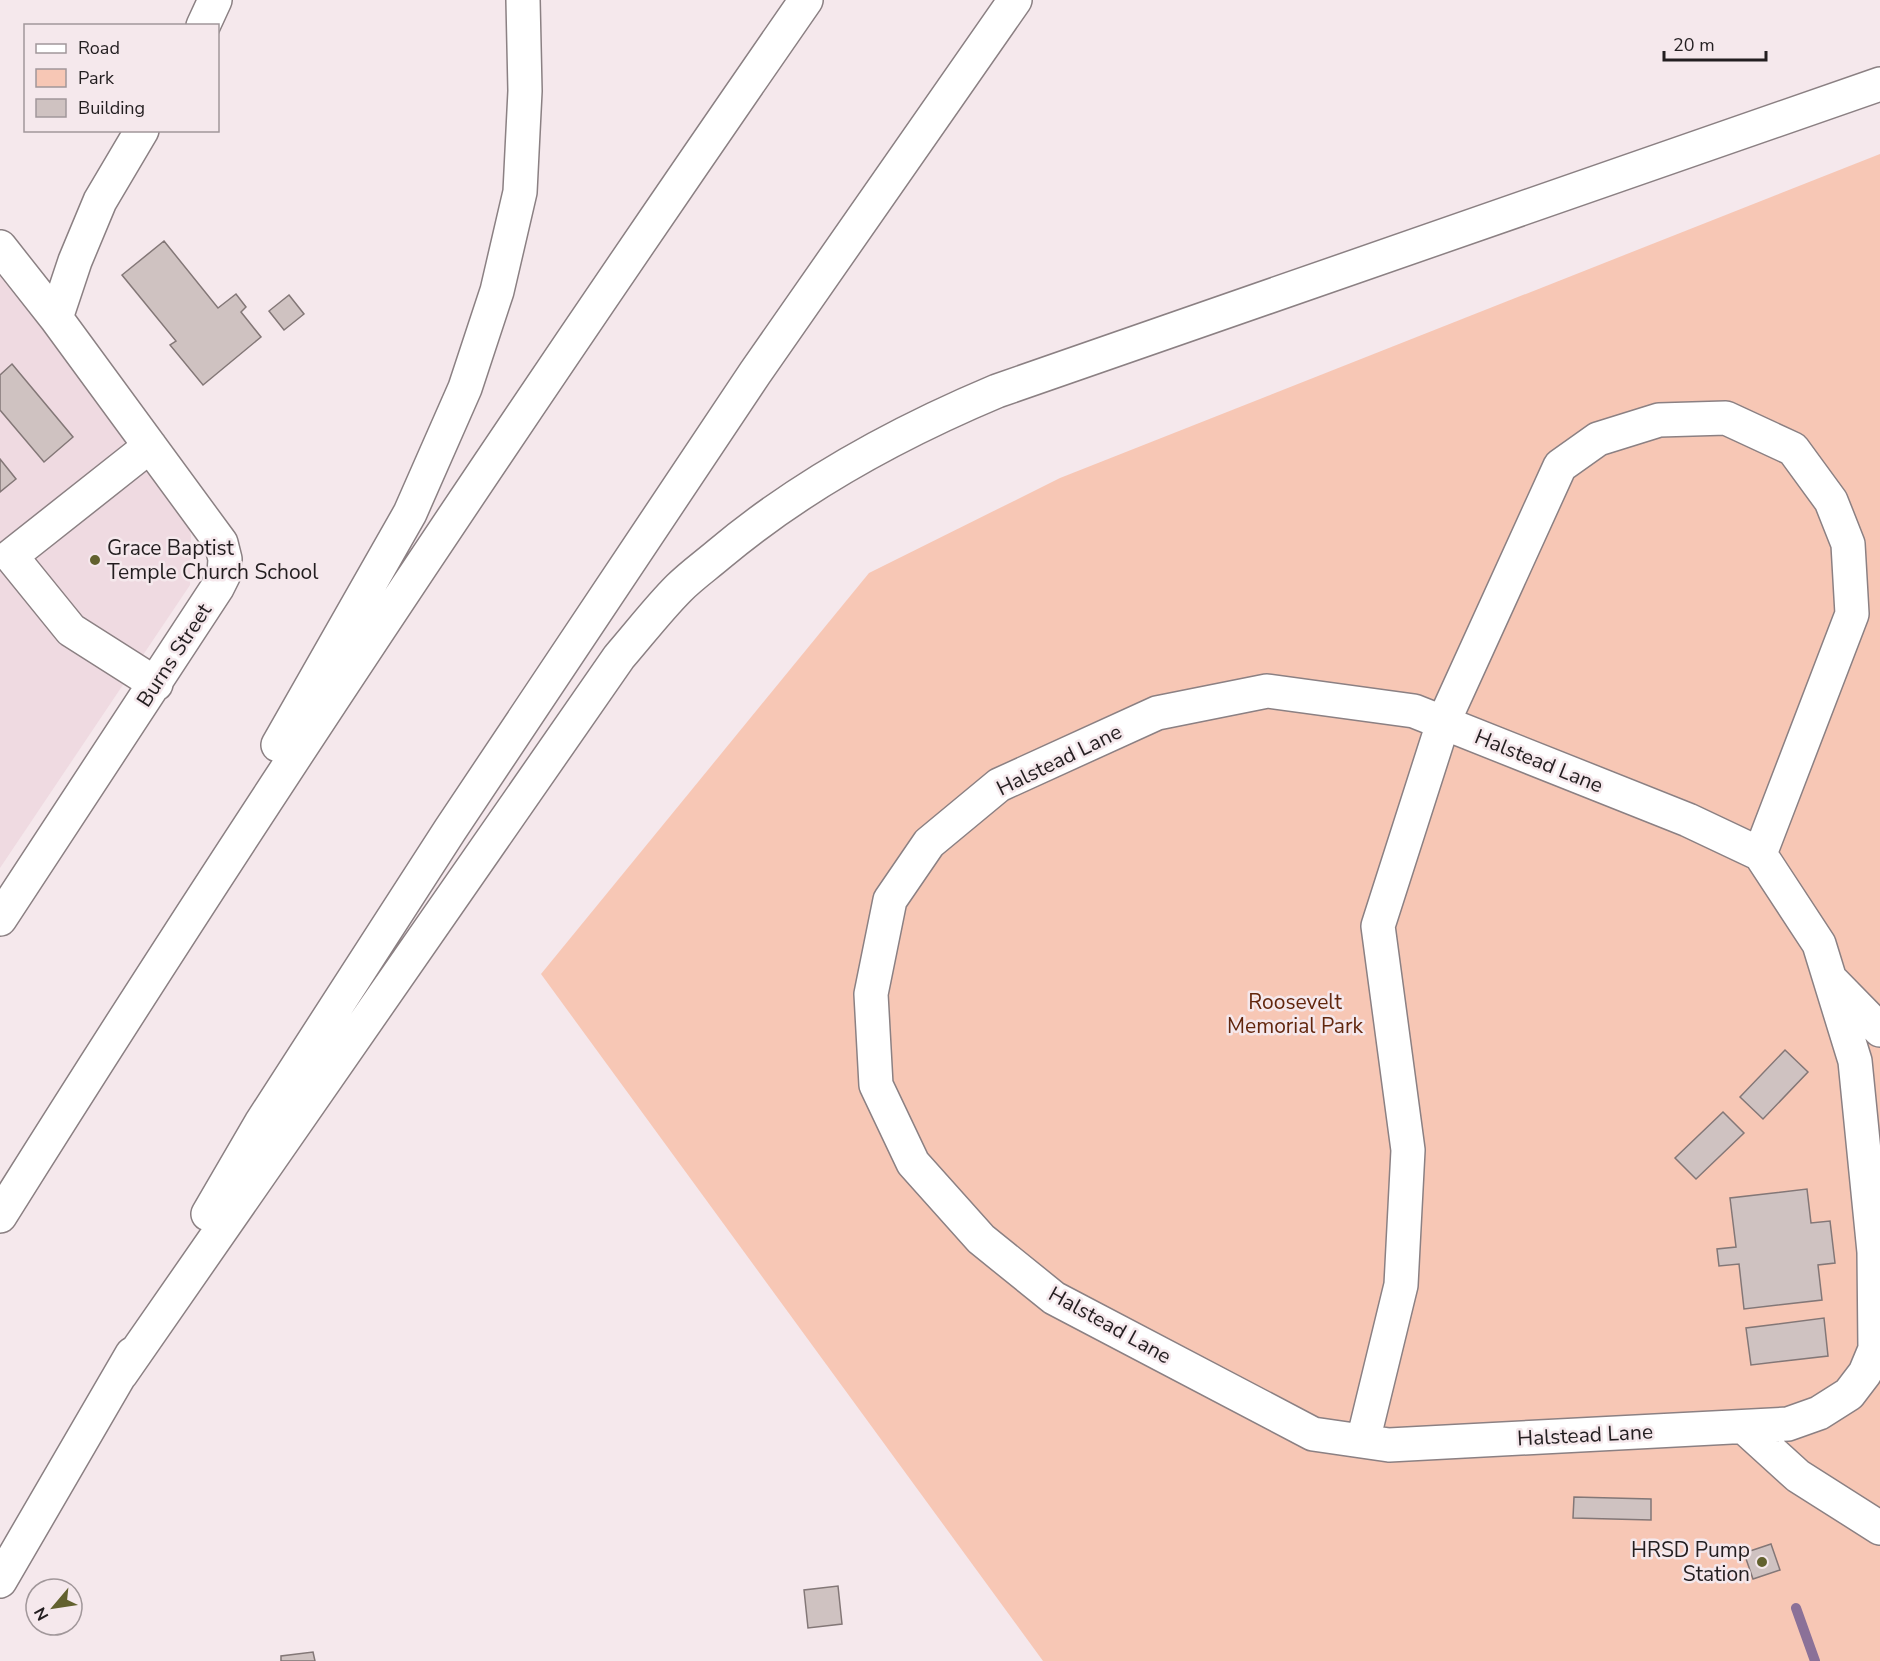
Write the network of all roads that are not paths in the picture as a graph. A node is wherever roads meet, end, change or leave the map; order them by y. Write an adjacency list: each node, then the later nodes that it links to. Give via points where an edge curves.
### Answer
1 (215, 0): 5 (main road)
2 (523, 0): 17 (main road, via 525,91 520,192 497,291 465,388 410,513)
3 (806, 0): 17 (main road, via 553,368)
4 (1015, 0): 21 (main road, via 755,373 450,830 261,1123 200,1226)
5 (203, 24)
6 (1880, 84): 21 (main road, via 997,391 873,448 747,530 680,587 620,657)
7 (141, 132): 9 (main road, via 100,201)
8 (0, 247): 9 (main road, Burns Street)
9 (56, 318): 10 (main road, Burns Street)
10 (150, 446): 11 (main road, Burns Street, via 221,543 225,559 224,574 217,588); 11 (main road, via 11,556 71,630)
11 (156, 684): 14 (main road, Burns Street)
12 (1443, 723): 13 (main road, Halstead Lane, via 1688,820); 13 (main road, via 1560,466 1598,439 1659,420 1726,418 1792,449 1831,501 1848,544 1852,614); 23 (main road, via 1378,926 1408,1150 1401,1285); 23 (main road, Halstead Lane, via 1414,711 1267,691 1157,713 999,784 929,843 890,900 871,994 876,1084 913,1163 981,1239 1064,1303 1313,1434)
13 (1760, 854): 15 (main road, Halstead Lane, via 1819,944)
14 (0, 919)
15 (1829, 978): 16 (main road); 19 (main road, Halstead Lane, via 1855,1061)
16 (1880, 1030)
17 (105, 1048): 20 (main road)
18 (1880, 1080): 19 (main road)
19 (1860, 1107): 22 (main road, Halstead Lane, via 1874,1252 1875,1348 1865,1373 1849,1394 1819,1413 1788,1424)
20 (0, 1216)
21 (121, 1374): 25 (main road)
22 (1744, 1427): 23 (main road, Halstead Lane, via 1389,1445); 24 (main road, via 1798,1476)
23 (1363, 1441)
24 (1880, 1528)
25 (0, 1581)

